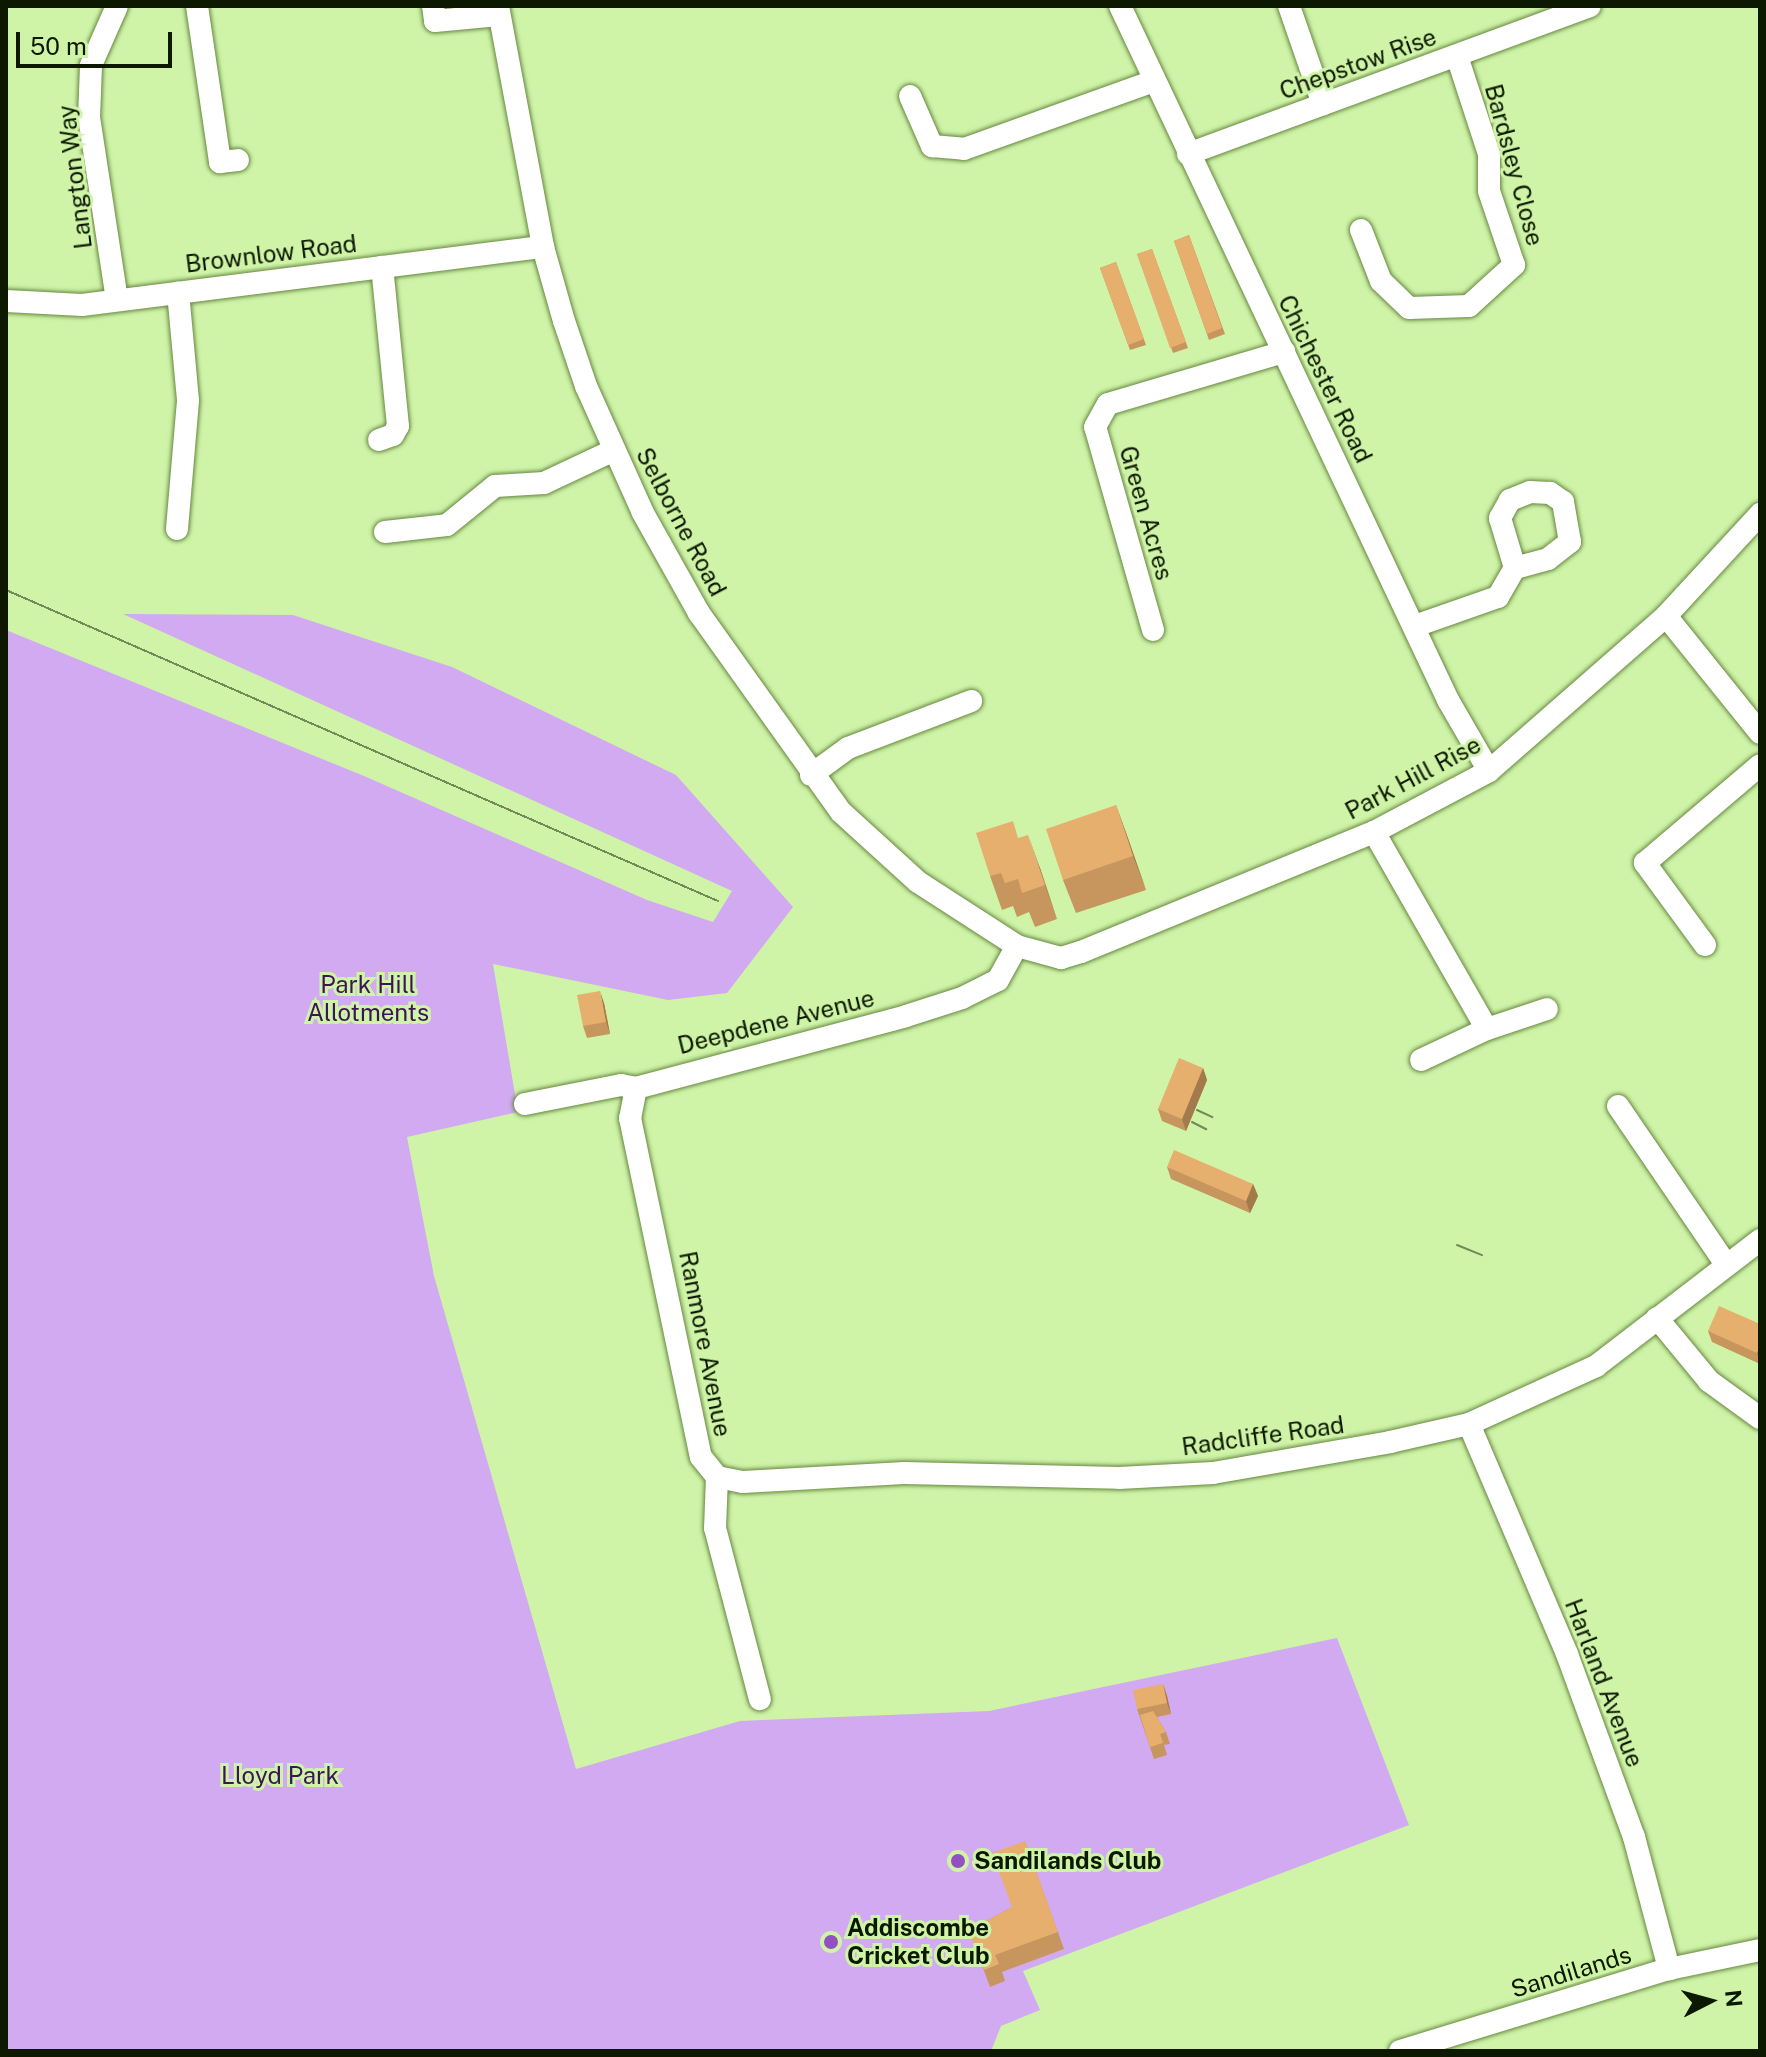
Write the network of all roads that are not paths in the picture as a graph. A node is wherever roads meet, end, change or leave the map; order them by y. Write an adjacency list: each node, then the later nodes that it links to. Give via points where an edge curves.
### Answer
1 (117, 6): 18 (street, Langton Way, via 91,65 89,118)
2 (197, 6): 13 (street, via 220,162)
3 (433, 6): 7 (street, via 435,21)
4 (1120, 6): 9 (street, Chichester Road)
5 (1289, 6): 11 (street)
6 (1579, 8): 8 (street, Chepstow Rise)
7 (498, 10): 15 (street, Selborne Road)
8 (1457, 56): 11 (street, Chepstow Rise); 14 (street, Bardsley Close, via 1489,154 1489,191 1514,265 1469,306 1409,308 1381,281)
9 (1154, 81): 10 (street, via 964,149 932,146); 12 (street, Chichester Road)
10 (910, 96)
11 (1323, 104): 12 (street, Chepstow Rise)
12 (1188, 154): 20 (street, Chichester Road)
13 (238, 160)
14 (1361, 230)
15 (543, 247): 16 (street, Brownlow Road); 22 (street, Selborne Road, via 577,360)
16 (382, 267): 17 (street, Brownlow Road); 21 (street, via 398,426 393,435)
17 (178, 292): 18 (street, Brownlow Road); 24 (street, via 188,400)
18 (117, 300): 19 (street, Brownlow Road, via 52,307)
19 (6, 301)
20 (1284, 352): 28 (street, Chichester Road); 29 (street, Green Acres, via 1108,404 1095,427)
21 (379, 440)
22 (614, 450): 25 (street, via 544,483 495,486 447,525); 34 (street, Selborne Road, via 699,613)
23 (1760, 514): 27 (street, Park Hill Rise)
24 (177, 529)
25 (385, 532)
26 (1515, 568): 28 (street, via 1498,597)
27 (1666, 616): 31 (street); 33 (street, Park Hill Rise)
28 (1415, 626): 33 (street, Chichester Road, via 1448,700)
29 (1153, 630)
30 (971, 701): 34 (street, via 864,741)
31 (1760, 733)
32 (1760, 765): 36 (street, via 1645,863)
33 (1489, 771): 35 (street, Park Hill Rise)
34 (811, 775): 37 (street, Selborne Road, via 841,812 918,882)
35 (1374, 832): 37 (street, Park Hill Rise, via 1081,952 1061,958); 39 (street)
36 (1705, 945)
37 (1017, 946): 41 (street, Deepdene Avenue, via 998,980 962,998)
38 (1547, 1009): 39 (street)
39 (1487, 1029): 40 (street)
40 (1421, 1060)
41 (636, 1088): 42 (street, Deepdene Avenue, via 621,1085); 49 (street, Ranmore Avenue, via 630,1118 701,1457)
42 (525, 1104)
43 (1618, 1106): 45 (street)
44 (1760, 1240): 45 (street, Radcliffe Road)
45 (1725, 1263): 46 (street, Radcliffe Road)
46 (1657, 1318): 47 (street, via 1709,1381); 48 (street, Radcliffe Road, via 1596,1366)
47 (1760, 1418)
48 (1469, 1424): 49 (street, Radcliffe Road, via 1213,1473 1119,1478 904,1473 743,1482); 52 (street, Harland Avenue, via 1577,1682 1634,1837)
49 (717, 1477): 50 (street, via 715,1528)
50 (760, 1699)
51 (1760, 1950): 52 (street, Sandilands)
52 (1669, 1969): 53 (street, Sandilands)
53 (1400, 2051)

